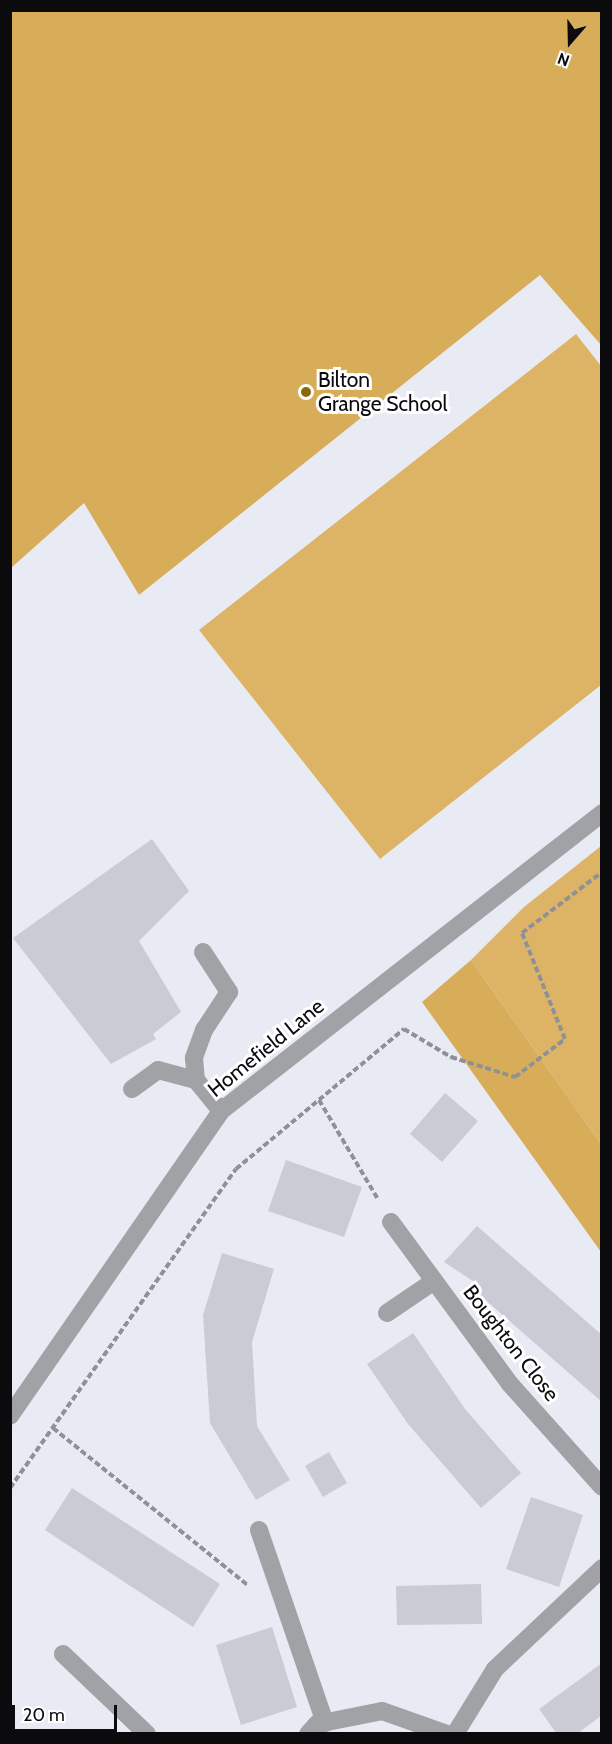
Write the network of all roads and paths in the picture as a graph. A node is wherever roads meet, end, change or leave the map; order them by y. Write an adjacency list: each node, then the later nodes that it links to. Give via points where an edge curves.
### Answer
1 (602, 813): 7 (street, Homefield Lane)
2 (602, 872): 6 (path, via 522,933 565,1039 515,1077 451,1057 404,1029)
3 (204, 952): 4 (street, via 229,992 204,1030 194,1058)
4 (196, 1080): 5 (street, via 158,1070); 7 (street)
5 (132, 1089)
6 (319, 1100): 8 (path); 12 (path, via 236,1169)
7 (221, 1111): 11 (street, Homefield Lane)
8 (391, 1222): 9 (street, Boughton Close)
9 (434, 1281): 10 (street); 13 (street, Boughton Close, via 510,1384)
10 (387, 1313)
11 (10, 1416)
12 (53, 1428): 14 (path); 17 (path)
13 (602, 1487)
14 (10, 1488)
15 (259, 1530): 19 (street)
16 (602, 1568): 23 (street, via 495,1669)
17 (253, 1589)
18 (63, 1654): 20 (street)
19 (325, 1723): 21 (street); 22 (street, via 381,1711)
20 (147, 1734)
21 (308, 1734)
22 (447, 1734)
23 (454, 1734)

